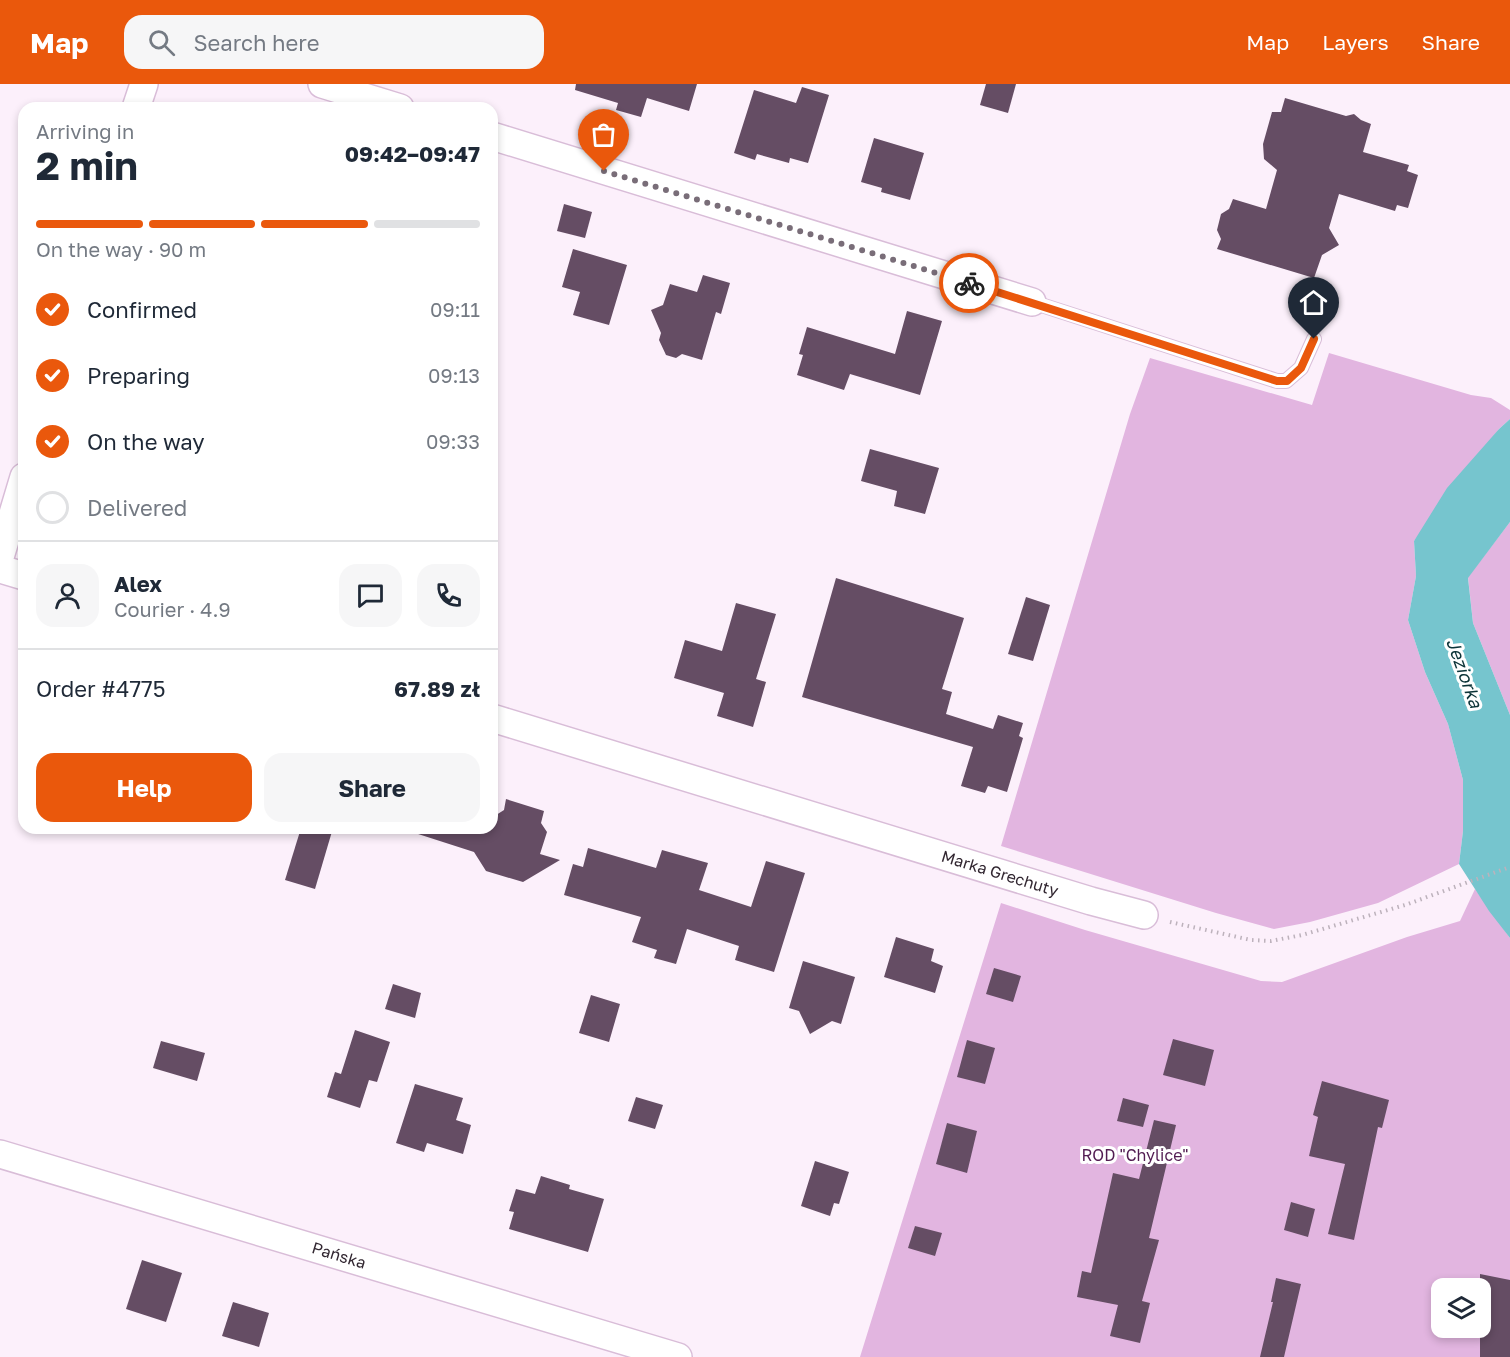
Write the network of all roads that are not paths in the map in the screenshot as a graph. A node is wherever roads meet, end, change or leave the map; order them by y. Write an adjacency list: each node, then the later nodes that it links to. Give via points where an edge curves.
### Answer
1 (144, 84): 3 (street)
2 (322, 84): 4 (street)
3 (138, 102)
4 (380, 102)
5 (498, 138): 6 (street)
6 (1032, 302): 7 (lane, via 1277,381 1287,381 1301,368)
7 (1314, 339)
8 (18, 497): 9 (street)
9 (0, 556)
10 (0, 569): 11 (street)
11 (18, 574)
12 (498, 720): 13 (street, Marka Grechuty)
13 (1144, 915)
14 (0, 1154): 15 (street, Pańska)
15 (678, 1357)

